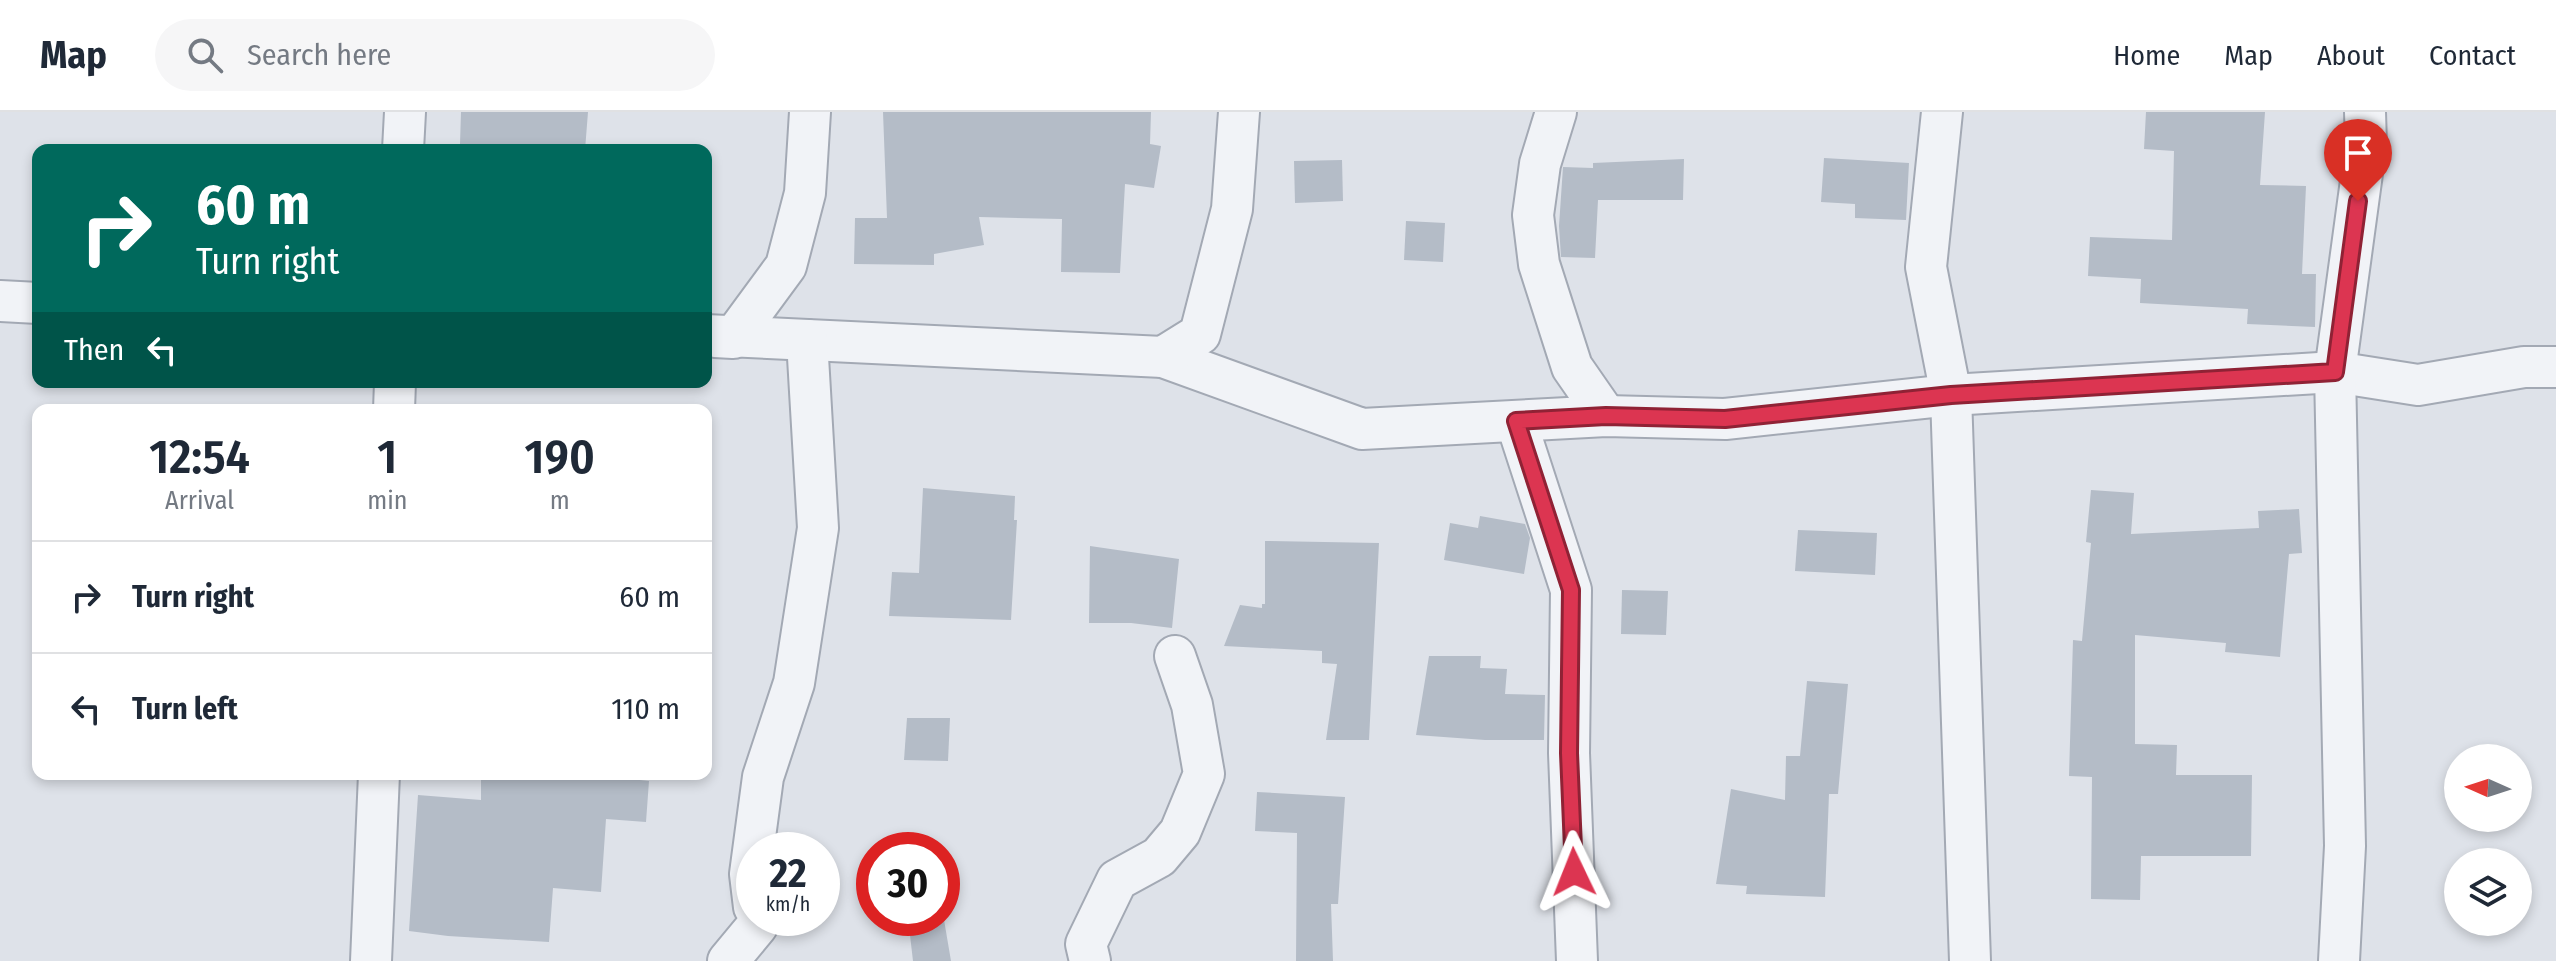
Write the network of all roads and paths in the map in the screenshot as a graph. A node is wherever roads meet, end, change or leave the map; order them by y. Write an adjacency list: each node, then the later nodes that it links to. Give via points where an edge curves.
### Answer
1 (405, 112): 7 (street)
2 (810, 112): 11 (street, via 805,193 786,266 733,338)
3 (1239, 112): 13 (street, via 1232,209 1200,334)
4 (1556, 112): 17 (street, via 1540,164 1533,215 1539,264 1572,367)
5 (1942, 112): 16 (street, via 1926,267)
6 (2365, 112): 15 (street, via 2366,144)
7 (403, 144)
8 (0, 301): 9 (street)
9 (32, 303)
10 (712, 335): 12 (street)
11 (712, 336)
12 (807, 340): 13 (street); 21 (street, via 818,528 794,683 763,777)
13 (1163, 357): 18 (street, via 1362,429)
14 (2556, 367): 15 (street, via 2524,367 2418,385)
15 (2335, 372): 16 (street); 28 (street, via 2345,846)
16 (1951, 395): 17 (street, via 1725,419); 27 (street)
17 (1606, 416): 18 (street)
18 (1516, 421): 26 (street, via 1571,590 1569,753)
19 (1175, 656): 25 (street, via 1192,705 1204,774 1180,832 1159,857 1117,880 1086,944)
20 (379, 780): 23 (street)
21 (756, 832)
22 (750, 936): 24 (street)
23 (371, 961)
24 (728, 961)
25 (1090, 961)
26 (1577, 961)
27 (1970, 961)
28 (2339, 961)

